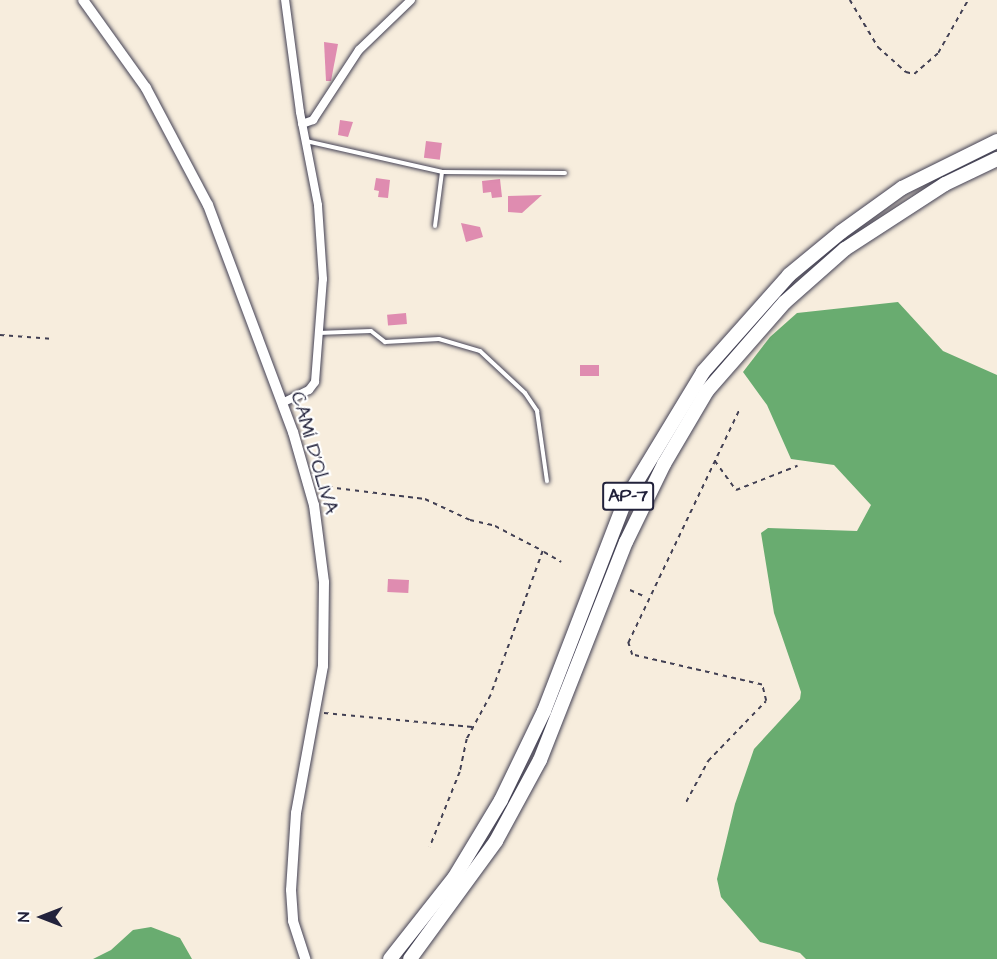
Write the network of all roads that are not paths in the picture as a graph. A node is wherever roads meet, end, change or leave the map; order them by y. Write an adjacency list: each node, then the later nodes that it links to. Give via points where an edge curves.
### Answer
1 (83, 0): 12 (street, CAMÍ D’OLIVA, via 146,88 194,175)
2 (285, 0): 4 (street)
3 (411, 0): 4 (street, via 359,50 313,120)
4 (302, 124): 5 (street)
5 (305, 141): 8 (lane); 11 (street, via 322,240)
6 (997, 141): 15 (highway, AP-7, via 902,188 841,232 789,275 703,372 625,501 544,711 501,800 454,878)
7 (997, 159): 16 (highway, AP-7, via 945,184 845,249 785,302 708,391 664,464 626,542 540,760 496,841)
8 (442, 172): 9 (lane); 10 (lane)
9 (565, 173)
10 (435, 226)
11 (318, 333): 12 (street, via 315,382 309,390); 13 (lane, via 370,331 389,343 439,339 480,351 525,393 537,411)
12 (282, 404): 14 (street, CAMÍ D’OLIVA, via 309,484 324,582 323,654 296,813 291,890 293,921)
13 (547, 481)
14 (305, 959)
15 (390, 959)
16 (410, 959)

